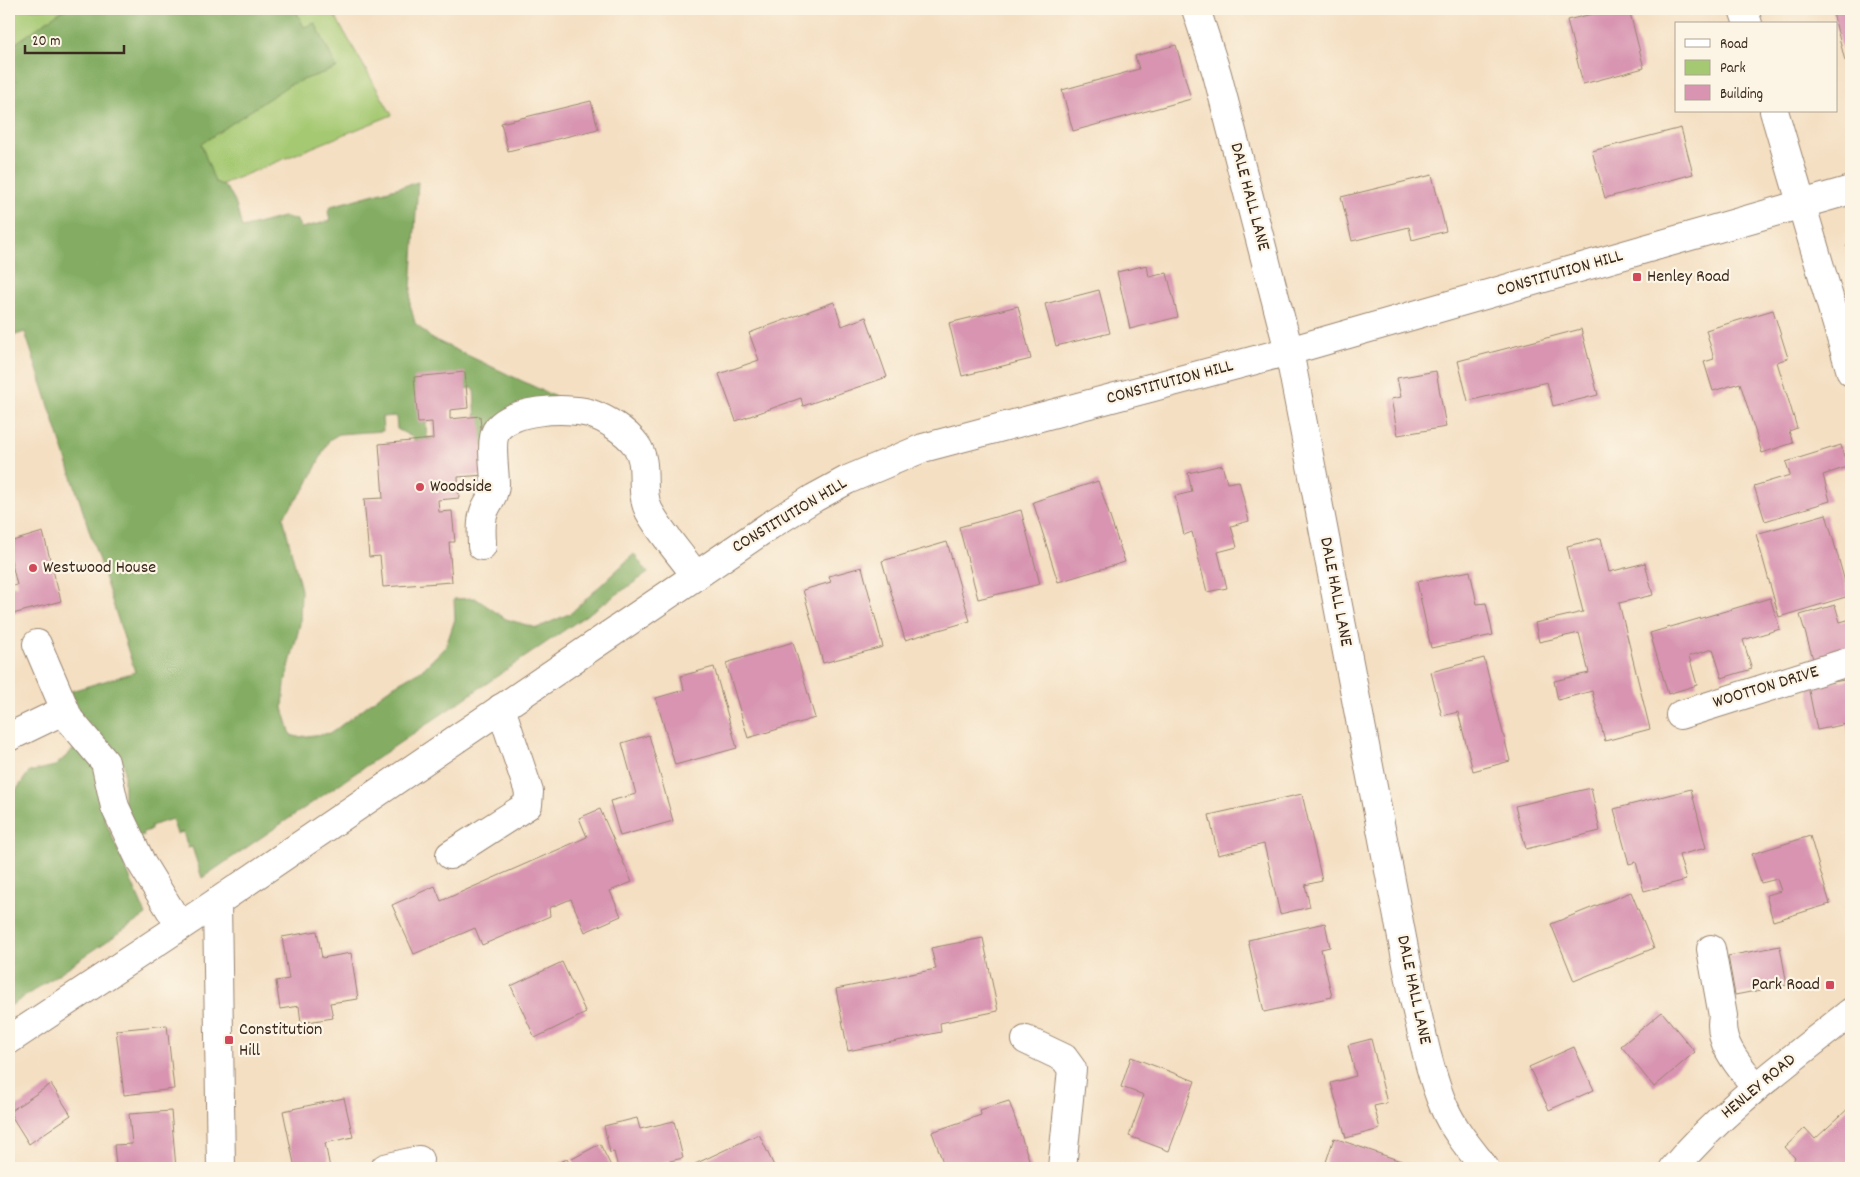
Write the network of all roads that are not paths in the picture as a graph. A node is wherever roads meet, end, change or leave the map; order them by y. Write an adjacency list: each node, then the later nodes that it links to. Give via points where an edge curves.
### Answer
1 (1196, 9): 7 (street, DALE HALL LANE, via 1217,74)
2 (1743, 9): 3 (street)
3 (1747, 22)
4 (1774, 112): 6 (street)
5 (1851, 190): 6 (street, CONSTITUTION HILL)
6 (1802, 204): 7 (street, CONSTITUTION HILL); 8 (street)
7 (1289, 351): 10 (street, CONSTITUTION HILL, via 924,448 847,480 814,498); 29 (street, DALE HALL LANE, via 1433,1076 1444,1109)
8 (1851, 372)
9 (482, 546): 10 (street, via 482,518 495,487 495,433 514,416 577,411 606,421 635,444 642,456 643,488 649,510)
10 (696, 576): 13 (street, CONSTITUTION HILL)
11 (37, 644): 14 (street)
12 (1851, 661): 15 (street, WOOTTON DRIVE)
13 (501, 708): 17 (street, via 529,792 528,805); 18 (street, CONSTITUTION HILL)
14 (65, 710): 16 (street); 19 (street, via 69,720 105,762 115,807 142,864)
15 (1680, 714)
16 (9, 737)
17 (450, 855)
18 (217, 902): 19 (street, CONSTITUTION HILL); 26 (street)
19 (180, 926): 22 (street, CONSTITUTION HILL)
20 (1711, 949): 24 (street, via 1724,1038 1735,1061)
21 (1851, 1012): 24 (street, HENLEY ROAD)
22 (9, 1040)
23 (1026, 1040): 28 (street, via 1064,1058 1072,1069)
24 (1756, 1087): 30 (street, HENLEY ROAD, via 1712,1126)
25 (419, 1160): 27 (street)
26 (221, 1168)
27 (385, 1168)
28 (1062, 1168)
29 (1485, 1168)
30 (1674, 1168)

